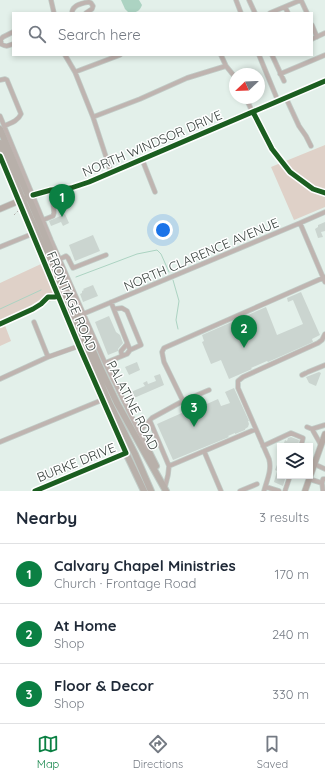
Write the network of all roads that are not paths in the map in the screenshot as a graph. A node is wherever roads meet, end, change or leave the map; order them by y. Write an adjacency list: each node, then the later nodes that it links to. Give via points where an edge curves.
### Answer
1 (51, 0): 6 (street)
2 (236, 0): 9 (street)
3 (249, 0): 10 (street)
4 (301, 0): 5 (street); 13 (street)
5 (285, 7): 11 (street); 12 (street)
6 (54, 12)
7 (72, 12): 8 (street, via 74,7 89,2 93,6)
8 (88, 12)
9 (241, 12)
10 (255, 12)
11 (272, 12)
12 (288, 12)
13 (307, 12)
14 (313, 27): 17 (street)
15 (12, 32): 19 (street, via 1,40 4,46)
16 (325, 34): 17 (street)
17 (317, 37): 18 (street)
18 (313, 39)
19 (12, 44)
20 (325, 55): 29 (street)
21 (66, 56): 28 (street)
22 (117, 56): 28 (street)
23 (221, 56): 26 (street)
24 (260, 56): 34 (street)
25 (272, 56): 29 (street)
26 (226, 66): 27 (street); 38 (street, via 187,78)
27 (229, 70)
28 (75, 72): 38 (street)
29 (280, 74): 31 (street)
30 (0, 80): 39 (street, via 7,80 21,114 20,118)
31 (284, 81)
32 (325, 81): 33 (street, NORTH WINDSOR DRIVE)
33 (286, 98): 34 (street, NORTH WINDSOR DRIVE); 41 (street)
34 (278, 100): 36 (street, NORTH WINDSOR DRIVE)
35 (249, 104): 36 (street)
36 (253, 112): 43 (street, NORTH WINDSOR DRIVE); 47 (street, via 272,149 290,172 314,189)
37 (0, 116): 39 (street)
38 (93, 117): 44 (street)
39 (2, 127): 48 (highway, PALATINE ROAD)
40 (0, 143): 48 (highway, PALATINE ROAD)
41 (310, 146)
42 (0, 156): 48 (street, FRONTAGE ROAD)
43 (142, 159): 44 (street, NORTH WINDSOR DRIVE); 46 (street)
44 (111, 172): 45 (street, NORTH WINDSOR DRIVE, via 71,188)
45 (52, 189): 48 (street, NORTH WINDSOR DRIVE); 51 (street, via 54,213)
46 (155, 192)
47 (325, 193)
48 (26, 198): 49 (main road, NORTH WINDSOR DRIVE); 51 (street, FRONTAGE ROAD); 53 (street, FRONTAGE ROAD); 99 (highway, PALATINE ROAD, via 117,403); 102 (highway, PALATINE ROAD, via 109,402)
49 (0, 209)
50 (325, 212): 52 (street, NORTH CLARENCE AVENUE)
51 (43, 220): 56 (street, FRONTAGE ROAD)
52 (300, 223): 57 (street); 58 (street, NORTH CLARENCE AVENUE)
53 (32, 234): 54 (street); 64 (street, FRONTAGE ROAD)
54 (0, 247)
55 (106, 255): 56 (street, via 73,268 66,256)
56 (60, 259): 60 (street, FRONTAGE ROAD)
57 (324, 279): 74 (street, via 164,348 164,362)
58 (111, 302): 59 (street); 60 (street, NORTH CLARENCE AVENUE)
59 (114, 309): 63 (street); 65 (street, via 122,308 127,311 141,345)
60 (83, 314): 68 (street, FRONTAGE ROAD)
61 (34, 322): 67 (street)
62 (325, 334): 78 (street, via 318,344 238,381 238,388)
63 (127, 344): 65 (street); 66 (street, via 121,351)
64 (79, 346): 67 (street); 73 (street, FRONTAGE ROAD)
65 (130, 350): 66 (street)
66 (122, 356): 68 (street)
67 (48, 357): 71 (street)
68 (105, 363): 80 (street, FRONTAGE ROAD)
69 (325, 365): 70 (street)
70 (306, 373)
71 (0, 379)
72 (209, 390): 74 (street)
73 (102, 400): 82 (street); 88 (street, FRONTAGE ROAD)
74 (183, 402): 75 (street)
75 (150, 421): 80 (street); 90 (street)
76 (325, 425): 79 (street)
77 (307, 427): 79 (street)
78 (256, 429): 85 (street); 86 (street)
79 (312, 429): 84 (street)
80 (139, 432): 87 (street, FRONTAGE ROAD)
81 (325, 434): 84 (main road)
82 (0, 442)
83 (301, 443): 85 (street, via 303,438 291,433)
84 (321, 445): 89 (main road)
85 (263, 446): 98 (street, via 270,466)
86 (204, 451): 90 (street); 103 (street)
87 (149, 452): 99 (highway)
88 (126, 453): 100 (street, BURKE DRIVE); 101 (highway)
89 (314, 464): 91 (main road); 92 (street)
90 (169, 466): 99 (street)
91 (313, 467)
92 (325, 469)
93 (289, 479): 106 (street)
94 (309, 479): 96 (street); 107 (main road)
95 (325, 479): 96 (street)
96 (322, 483): 108 (street)
97 (257, 484): 104 (street)
98 (265, 489): 105 (street)
99 (166, 490)
100 (35, 491)
101 (144, 491)
102 (151, 491)
103 (221, 491)
104 (240, 491)
105 (279, 491)
106 (285, 491)
107 (305, 491)
108 (323, 491)

